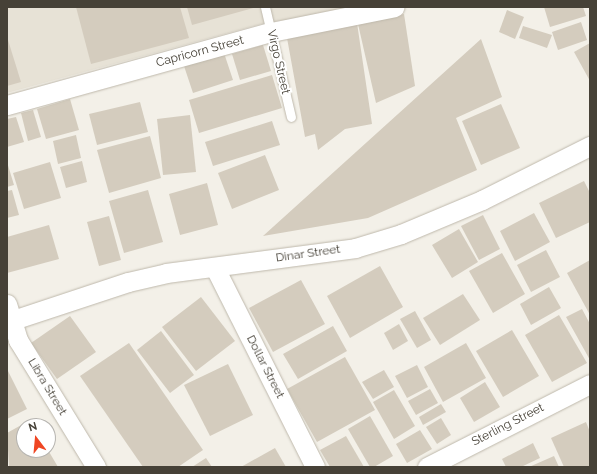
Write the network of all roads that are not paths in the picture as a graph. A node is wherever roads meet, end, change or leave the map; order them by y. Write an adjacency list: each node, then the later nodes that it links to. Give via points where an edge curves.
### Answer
1 (265, 7): 3 (lane, Virgo Street)
2 (395, 7): 3 (street, Capricorn Street)
3 (271, 32): 4 (street, Capricorn Street); 5 (lane, Virgo Street)
4 (7, 105)
5 (291, 117)
6 (590, 146): 7 (street, Dinar Street, via 482,200 400,234 355,248)
7 (215, 268): 8 (street, Dinar Street, via 166,273); 11 (street, Dollar Street)
8 (8, 316): 10 (street, Libra Street, via 18,340)
9 (590, 384): 12 (street, Sterling Street)
10 (96, 467)
11 (316, 467)
12 (427, 467)

